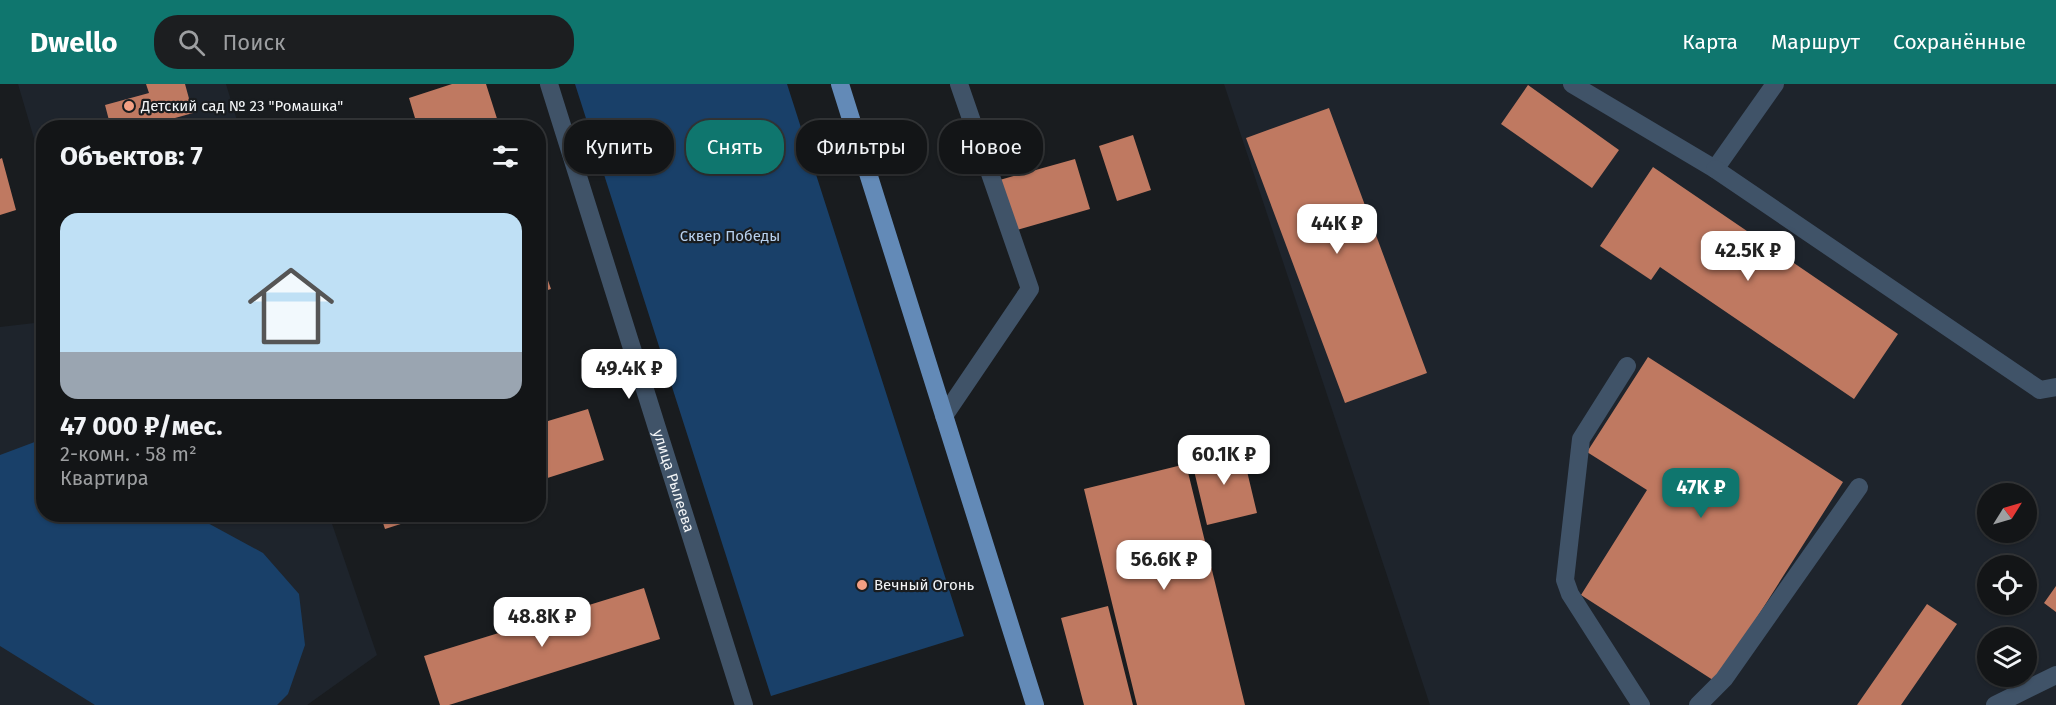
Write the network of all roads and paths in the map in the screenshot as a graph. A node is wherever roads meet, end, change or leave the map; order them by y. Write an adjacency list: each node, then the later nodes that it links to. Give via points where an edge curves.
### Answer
1 (549, 84): 12 (street, улица Рылеева)
2 (840, 84): 9 (main road)
3 (959, 84): 9 (street, via 1030,289)
4 (1572, 84): 6 (street)
5 (1775, 84): 6 (street)
6 (1715, 169): 8 (street, via 2040,390)
7 (1627, 366): 14 (street, via 1581,439 1565,579 1570,594)
8 (2056, 387)
9 (944, 416): 13 (main road)
10 (1859, 487): 15 (street, via 1724,679)
11 (2056, 675): 16 (street)
12 (744, 705)
13 (1035, 705)
14 (1641, 705)
15 (1698, 705)
16 (1995, 705)

